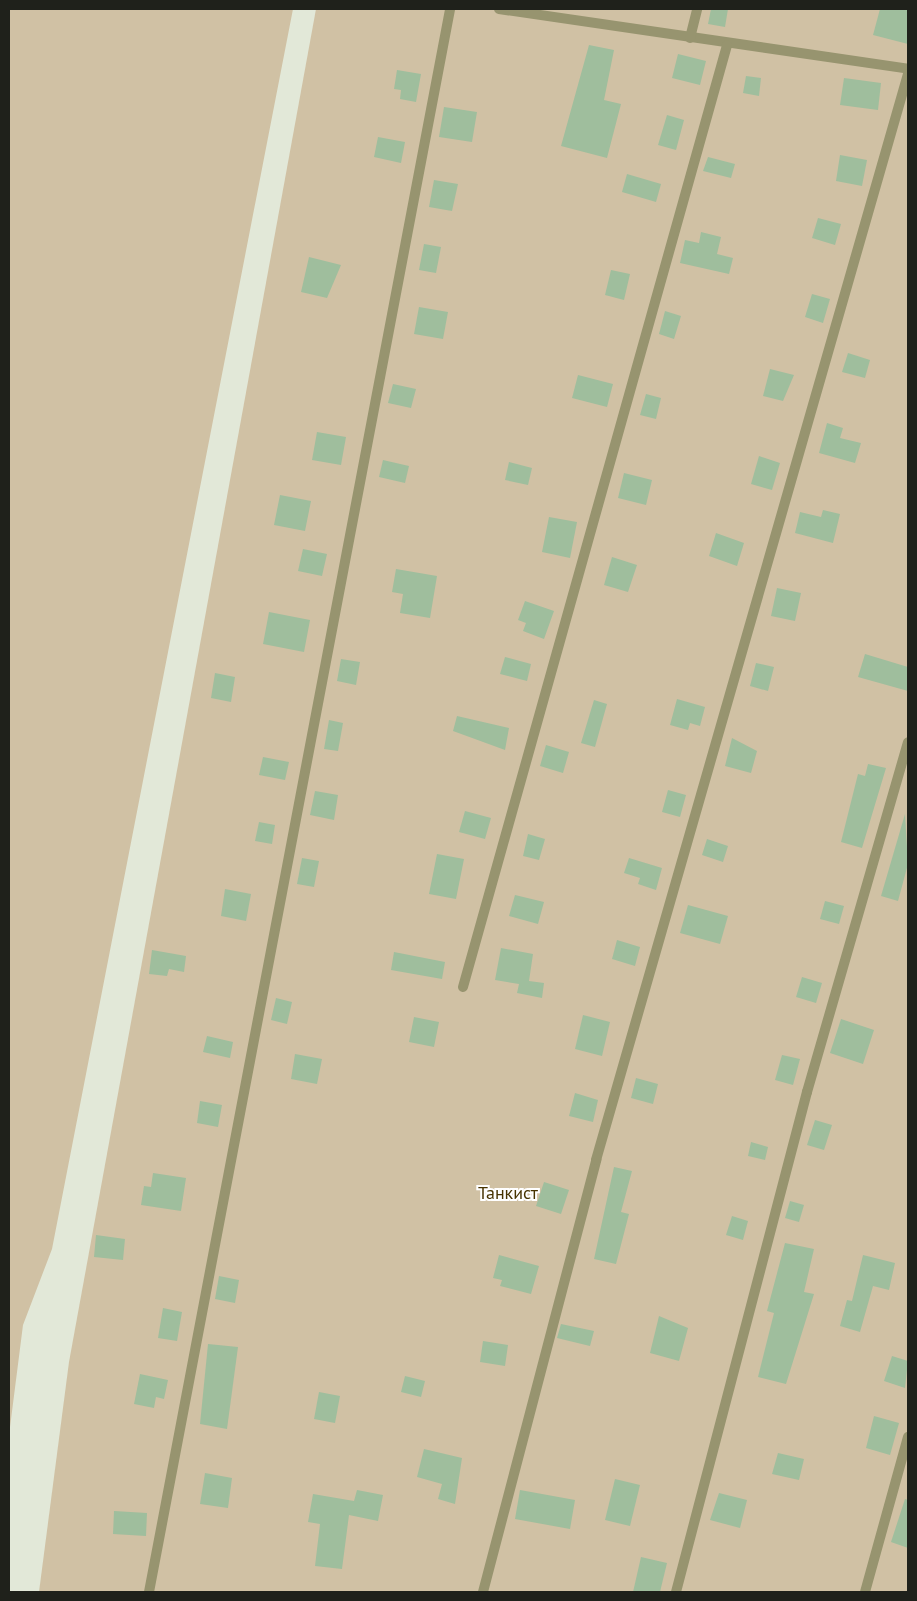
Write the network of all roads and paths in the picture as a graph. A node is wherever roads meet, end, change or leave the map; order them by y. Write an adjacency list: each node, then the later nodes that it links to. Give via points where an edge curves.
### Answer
1 (450, 9): 11 (lane)
2 (499, 9): 4 (lane)
3 (697, 9): 4 (lane)
4 (690, 38): 5 (lane)
5 (726, 45): 6 (lane); 9 (lane)
6 (908, 69)
7 (908, 74): 12 (lane, via 596,1160)
8 (908, 742): 13 (lane, via 804,1102)
9 (464, 987)
10 (908, 1437): 14 (lane)
11 (150, 1592)
12 (483, 1592)
13 (676, 1592)
14 (865, 1592)

